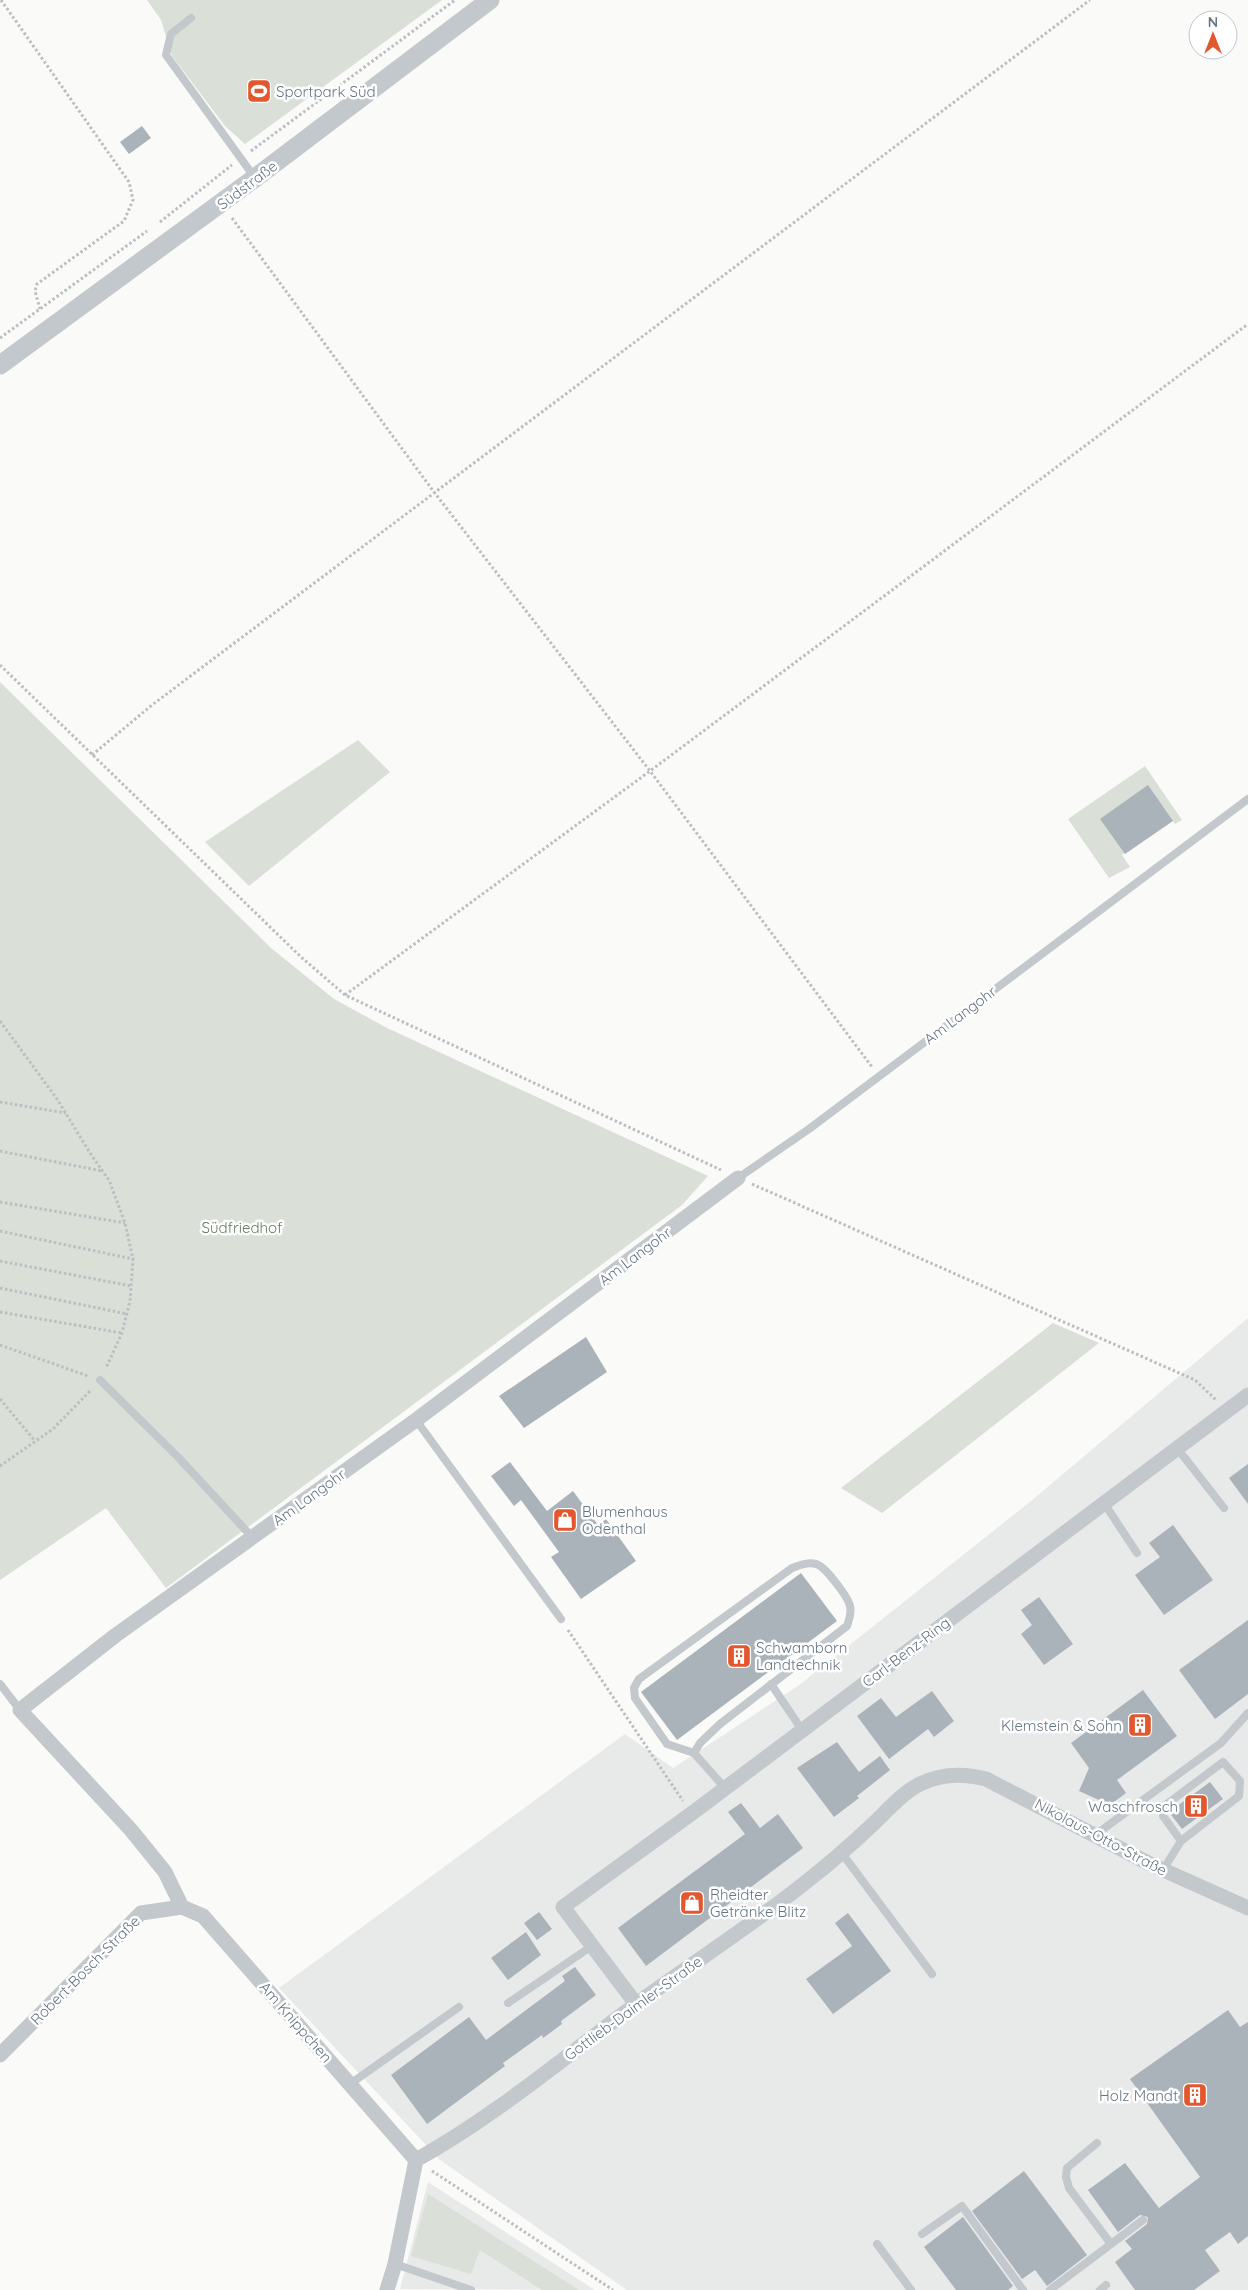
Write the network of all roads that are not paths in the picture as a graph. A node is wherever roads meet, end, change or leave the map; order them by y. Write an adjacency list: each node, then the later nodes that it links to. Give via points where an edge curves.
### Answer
1 (490, 0): 3 (street, Südstraße)
2 (191, 18): 3 (lane, via 171,34 166,55)
3 (255, 178): 4 (street, Südstraße)
4 (0, 365)
5 (1248, 799): 6 (lane, Am Langohr, via 810,1129)
6 (738, 1178): 9 (street, Am Langohr)
7 (100, 1380): 13 (lane)
8 (1248, 1395): 10 (street, Carl-Benz-Ring)
9 (416, 1420): 13 (street, Am Langohr); 15 (lane)
10 (1177, 1448): 11 (street, Carl-Benz-Ring); 12 (lane)
11 (1104, 1503): 14 (lane); 20 (street, Carl-Benz-Ring)
12 (1224, 1508)
13 (253, 1538): 18 (street, Am Langohr, via 116,1635)
14 (1137, 1552)
15 (561, 1619)
16 (0, 1684): 18 (lane)
17 (772, 1684): 20 (lane); 21 (lane, via 720,1724); 21 (lane, via 847,1626 851,1616 850,1605 825,1568 816,1564 805,1563 792,1568 639,1679 634,1688 635,1698 667,1744)
18 (20, 1710): 28 (street, via 131,1830 165,1872)
19 (1248, 1714): 24 (lane, via 1221,1743)
20 (802, 1730): 23 (street, Carl-Benz-Ring)
21 (694, 1753): 23 (lane)
22 (952, 1774): 24 (street, Nikolaus-Otto-Straße, via 978,1777 1003,1786); 26 (street, Gottlieb-Daimler-Straße, via 919,1784)
23 (725, 1788): 30 (street, Carl-Benz-Ring, via 563,1907)
24 (1095, 1835): 27 (street, Nikolaus-Otto-Straße)
25 (1181, 1840): 25 (lane, via 1239,1796 1240,1781 1223,1762 1163,1807 1163,1816); 27 (lane)
26 (841, 1852): 31 (lane); 33 (street, Gottlieb-Daimler-Straße, via 806,1882)
27 (1163, 1870): 29 (street, Nikolaus-Otto-Straße)
28 (182, 1907): 35 (street, Robert-Bosch-Straße, via 141,1912); 36 (street, Am Knippchen, via 202,1916)
29 (1248, 1908)
30 (592, 1946): 32 (lane); 33 (street)
31 (932, 1974)
32 (508, 2003)
33 (636, 2004): 38 (street, Gottlieb-Daimler-Straße, via 454,2139)
34 (459, 2007): 36 (lane)
35 (0, 2055)
36 (350, 2084): 38 (street, Am Knippchen)
37 (1097, 2143): 42 (lane, via 1067,2168 1066,2177 1069,2188)
38 (416, 2160): 43 (street)
39 (1143, 2220): 42 (lane)
40 (922, 2234): 47 (lane, via 962,2206)
41 (877, 2244): 46 (lane)
42 (1111, 2244): 48 (lane)
43 (395, 2264): 44 (street); 45 (lane)
44 (387, 2290)
45 (470, 2290)
46 (911, 2290)
47 (1023, 2290)
48 (1050, 2290)

